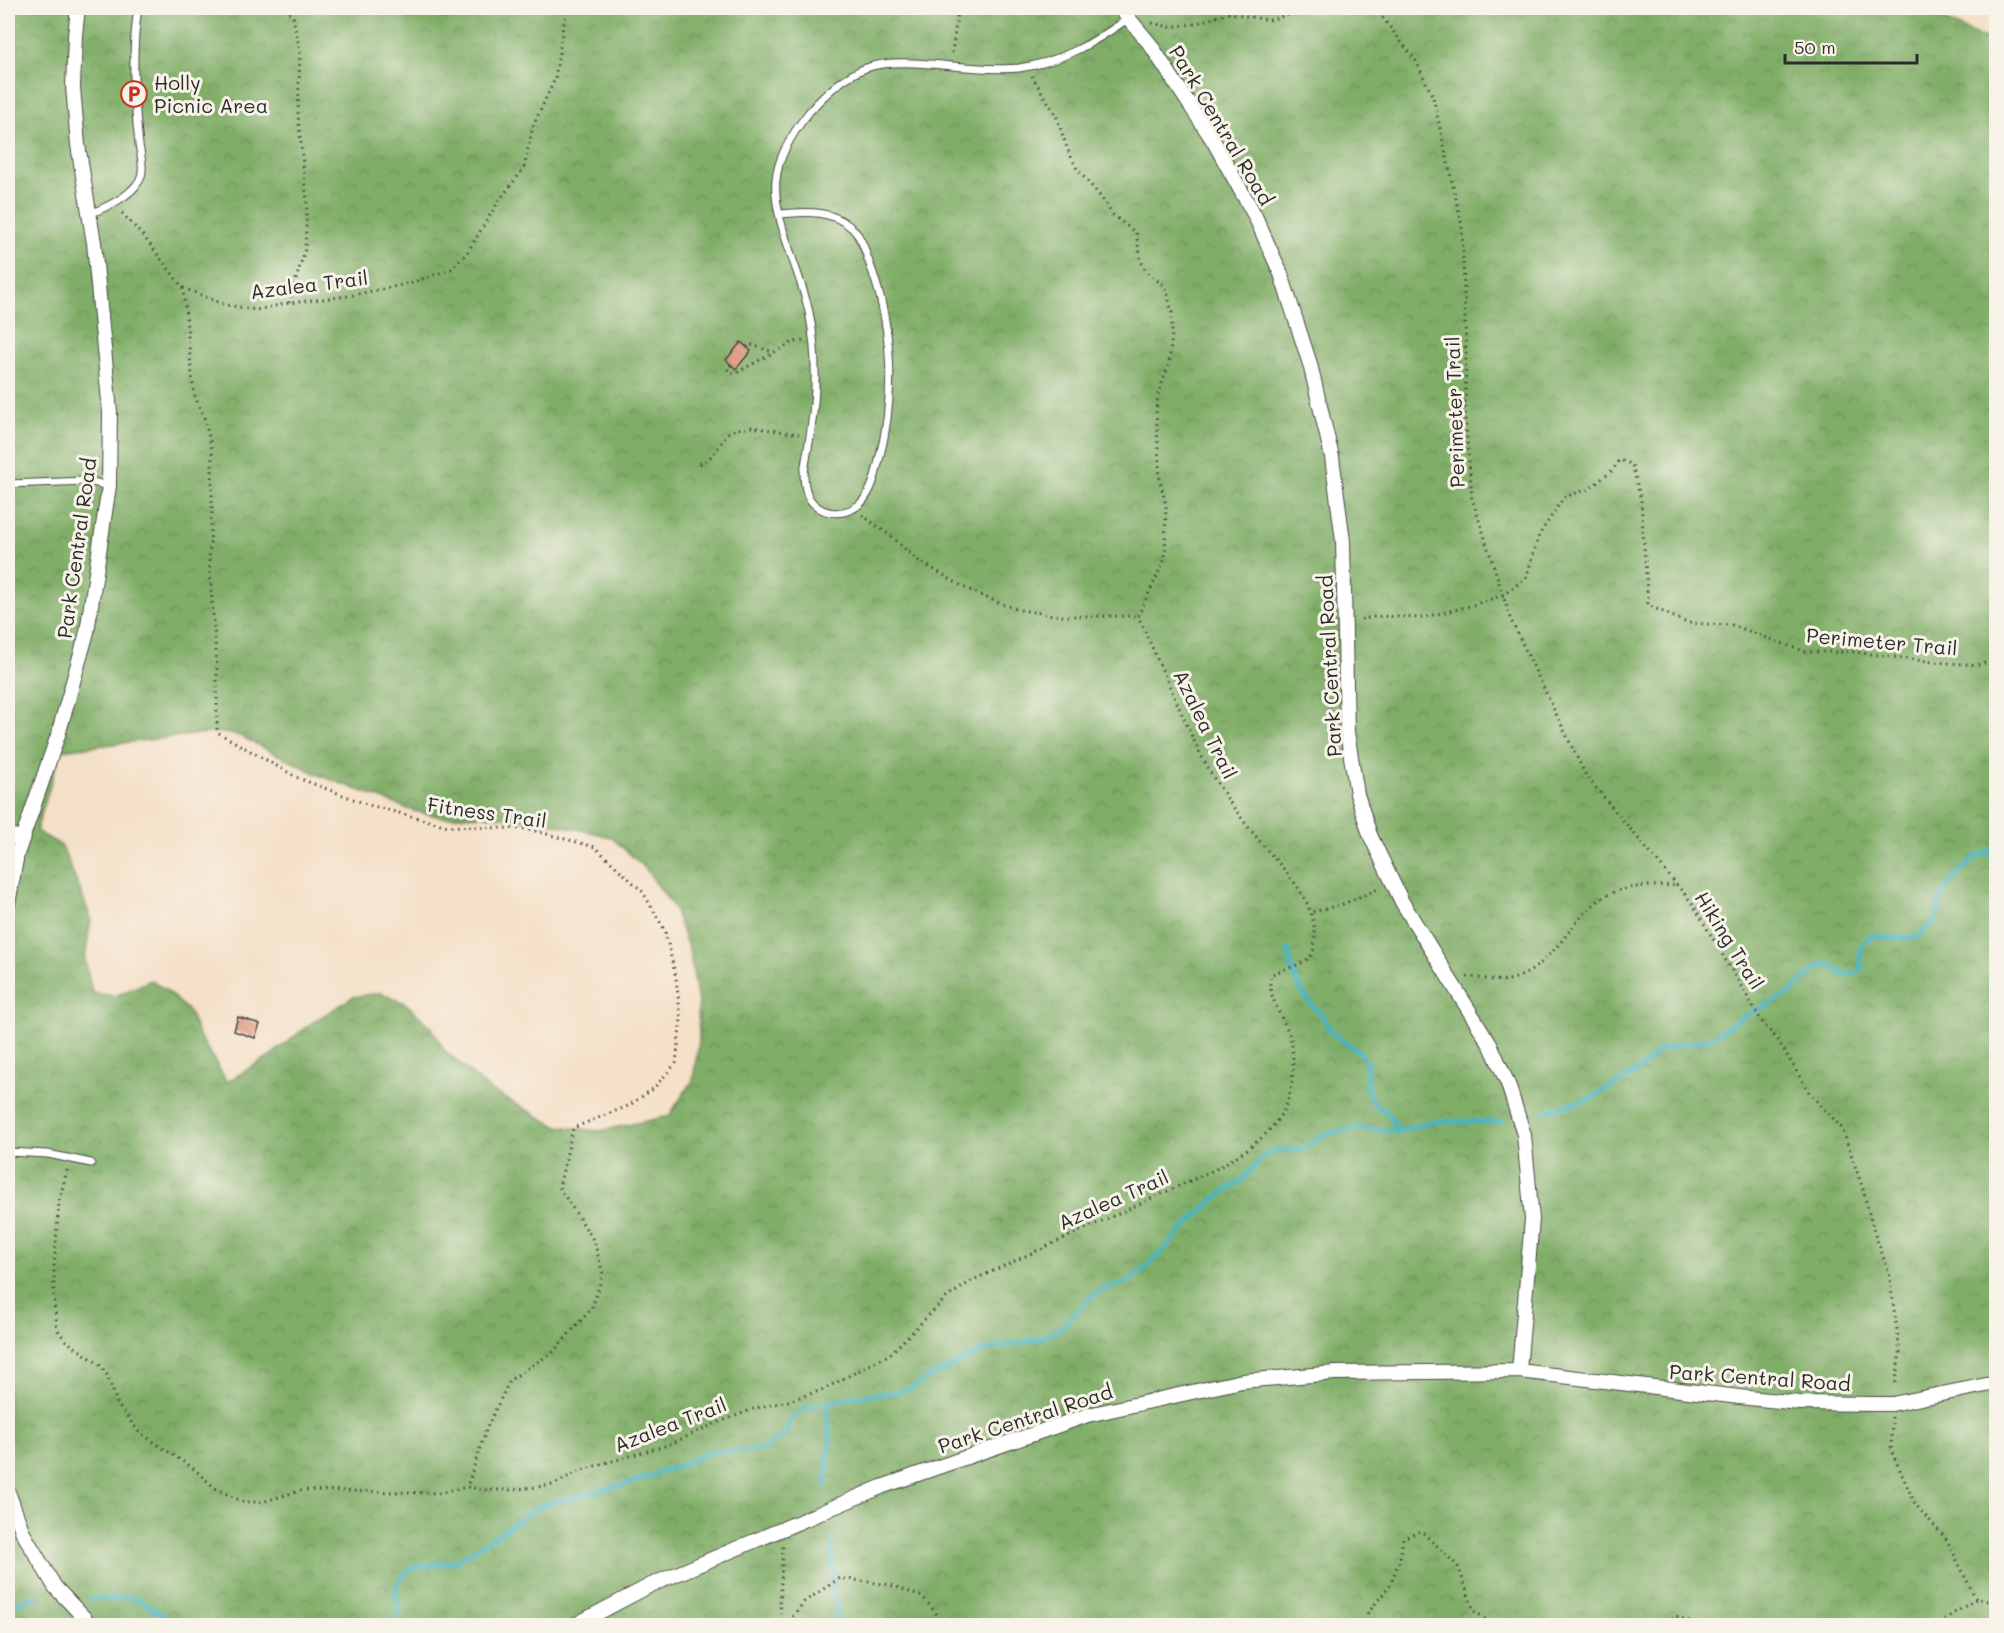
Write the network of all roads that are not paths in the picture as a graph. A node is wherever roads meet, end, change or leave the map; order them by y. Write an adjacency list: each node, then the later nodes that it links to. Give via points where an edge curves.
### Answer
1 (78, 8): 4 (street, Park Central Road, via 73,87)
2 (138, 8): 4 (lane, via 133,77 142,172 127,194)
3 (1125, 13): 5 (lane, via 1104,36 1077,51 1026,66 991,69 892,64 860,71 826,94 794,134 782,157 776,182); 13 (street, Park Central Road, via 1214,142 1255,216 1281,274 1310,364 1332,457 1343,541 1347,732 1357,794 1370,835 1396,890 1491,1046 1524,1135 1532,1219)
4 (90, 214): 7 (street, Park Central Road, via 110,412)
5 (780, 214): 5 (lane, via 814,339 815,391 804,474 808,496 821,510 836,513 853,509 865,499 882,448 890,382 889,348 879,292 861,241 847,224 821,213)
6 (8, 484): 7 (lane, via 88,481)
7 (109, 486): 9 (street, Park Central Road, via 87,632)
8 (8, 836): 9 (street)
9 (24, 837): 10 (street, Park Central Road)
10 (8, 904)
11 (8, 1152): 12 (lane, via 48,1154)
12 (90, 1163)
13 (1519, 1371): 14 (street, Park Central Road, via 1800,1402 1892,1404); 17 (street, Park Central Road, via 1335,1372 1242,1382 1088,1415 911,1476 783,1528 651,1585)
14 (1996, 1383)
15 (8, 1492): 16 (street, via 23,1533 55,1587)
16 (92, 1626)
17 (573, 1626)

